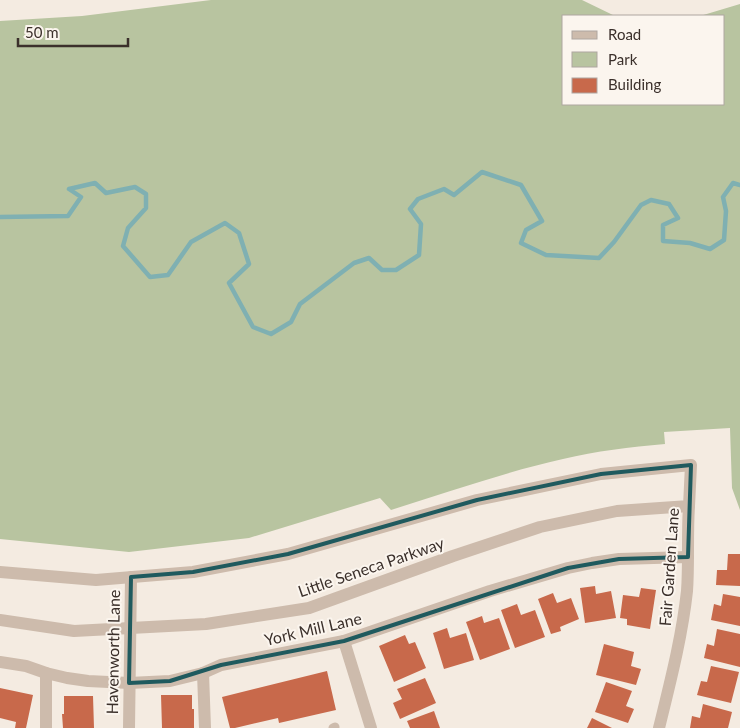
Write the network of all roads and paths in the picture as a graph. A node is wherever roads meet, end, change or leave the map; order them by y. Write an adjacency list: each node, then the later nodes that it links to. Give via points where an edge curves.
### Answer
1 (691, 465): 2 (street, Fair Garden Lane); 5 (street, Little Seneca Parkway, via 600,474 476,500 288,554 193,572)
2 (689, 506): 3 (street, Fair Garden Lane); 7 (street, Little Seneca Parkway, via 617,511 540,527 309,608 206,624)
3 (688, 558): 8 (street, York Mill Lane, via 619,559 568,568); 17 (street, Fair Garden Lane, via 684,619)
4 (0, 572): 5 (street, Little Seneca Parkway, via 96,580)
5 (131, 577): 7 (street, Havenworth Lane)
6 (0, 620): 7 (street, Little Seneca Parkway, via 74,631)
7 (130, 628): 12 (street, Havenworth Lane)
8 (344, 641): 10 (street, York Mill Lane, via 221,665); 16 (street)
9 (0, 662): 11 (street, York Mill Lane)
10 (203, 672): 12 (street, York Mill Lane, via 170,681); 15 (street)
11 (46, 673): 12 (street, York Mill Lane, via 81,680); 13 (street)
12 (129, 682): 14 (street, Havenworth Lane)
13 (46, 728)
14 (129, 728)
15 (206, 728)
16 (370, 728)
17 (659, 728)

